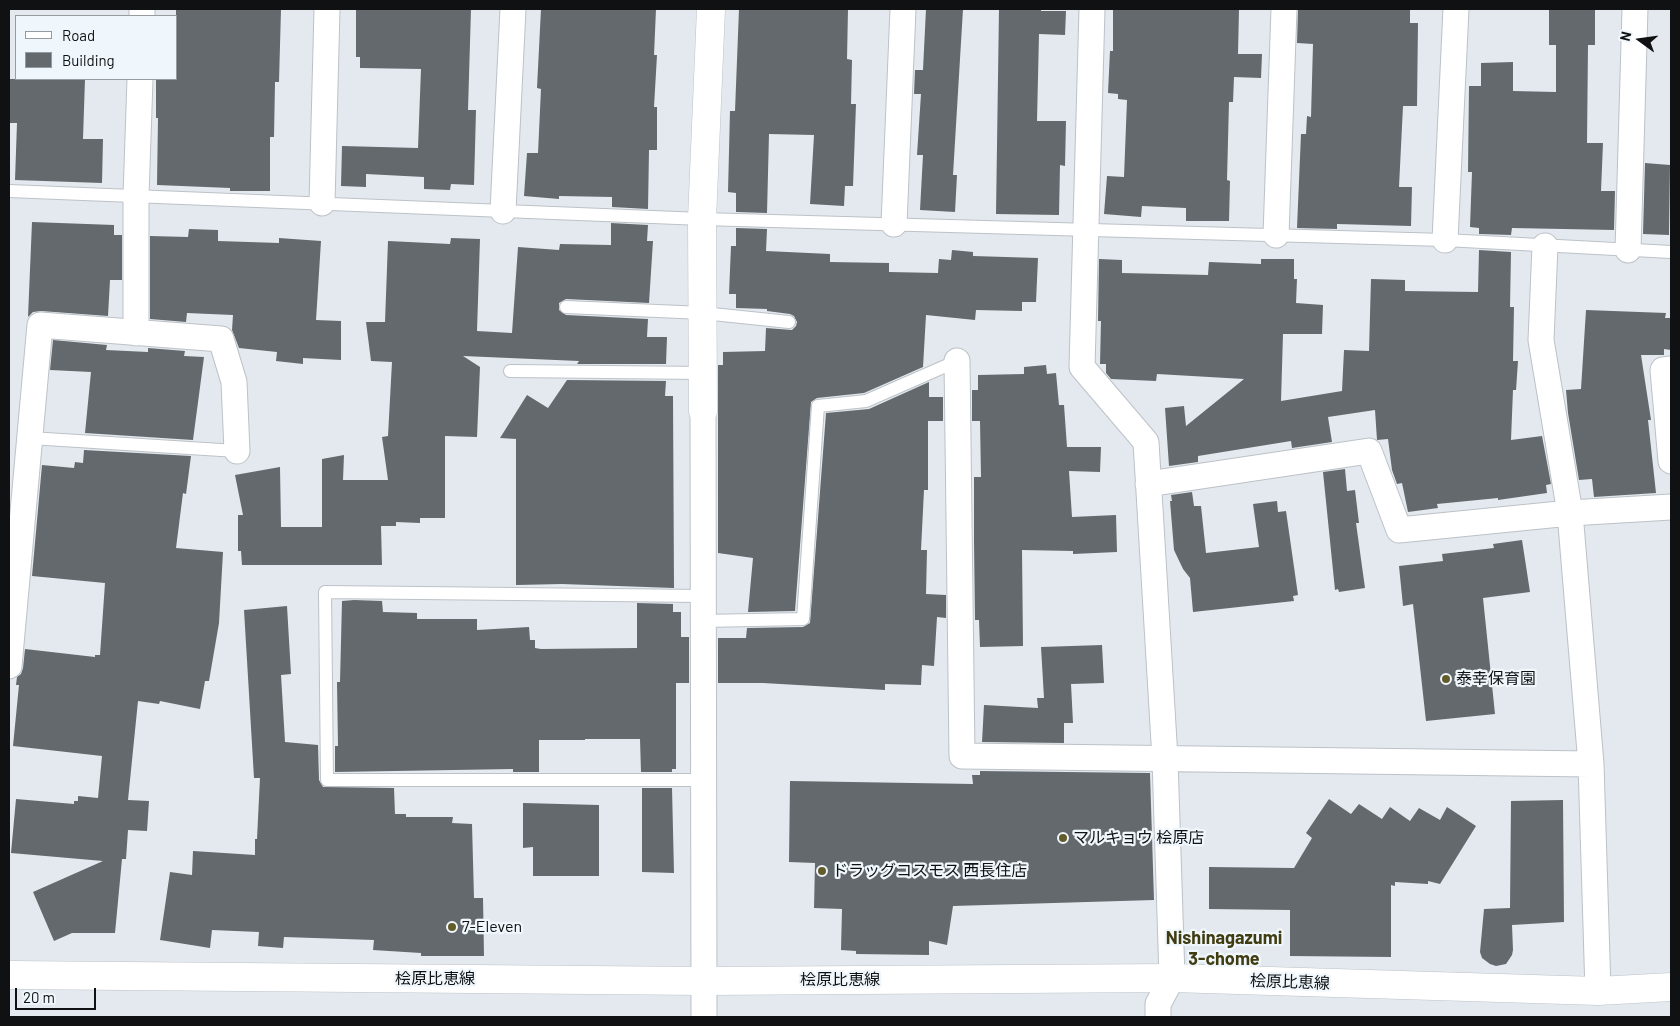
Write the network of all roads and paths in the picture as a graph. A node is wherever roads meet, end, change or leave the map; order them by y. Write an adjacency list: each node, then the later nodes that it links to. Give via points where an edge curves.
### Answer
1 (327, 9): 12 (street)
2 (514, 9): 13 (street)
3 (710, 9): 14 (main road)
4 (903, 9): 15 (street)
5 (1092, 9): 16 (street)
6 (1284, 9): 17 (street)
7 (1456, 9): 18 (street)
8 (1635, 9): 20 (street)
9 (140, 80): 11 (street)
10 (9, 190): 11 (lane)
11 (136, 196): 12 (lane); 25 (street)
12 (322, 204): 13 (lane)
13 (503, 211): 14 (lane)
14 (702, 219): 15 (lane); 23 (main road)
15 (894, 224): 16 (lane)
16 (1085, 230): 17 (lane); 34 (street, via 1082,367 1146,442)
17 (1276, 235): 18 (lane)
18 (1445, 240): 19 (lane)
19 (1545, 246): 20 (lane); 37 (street, via 1541,340)
20 (1628, 250): 21 (lane)
21 (1671, 252)
22 (566, 307): 23 (lane)
23 (703, 313): 24 (lane); 29 (main road)
24 (789, 322)
25 (136, 333): 31 (street, via 40,325); 32 (street, via 221,339 234,382)
26 (957, 361): 39 (lane, via 866,402 818,406 803,619); 41 (street, via 962,756)
27 (1671, 369): 33 (street, via 1663,370)
28 (510, 372): 29 (lane)
29 (703, 373): 30 (main road)
30 (702, 411): 38 (street)
31 (30, 438): 32 (lane); 35 (street)
32 (237, 452)
33 (1671, 461)
34 (1148, 484): 37 (street, via 1370,451 1399,530); 41 (street)
35 (17, 487): 40 (street)
36 (1671, 507): 37 (street)
37 (1570, 513): 42 (street)
38 (703, 596): 39 (street); 43 (lane, via 325,592 327,780)
39 (703, 621): 43 (street)
40 (9, 666)
41 (1165, 758): 42 (street); 45 (street)
42 (1591, 764): 48 (street)
43 (703, 780): 46 (street)
44 (9, 975): 46 (main road, 桧原比恵線)
45 (1172, 978): 46 (main road, 桧原比恵線); 48 (main road, 桧原比恵線); 50 (street, via 1158,1004)
46 (704, 981): 49 (street)
47 (1671, 988): 48 (main road, 桧原比恵線)
48 (1598, 990)
49 (704, 1017)
50 (1158, 1017)

